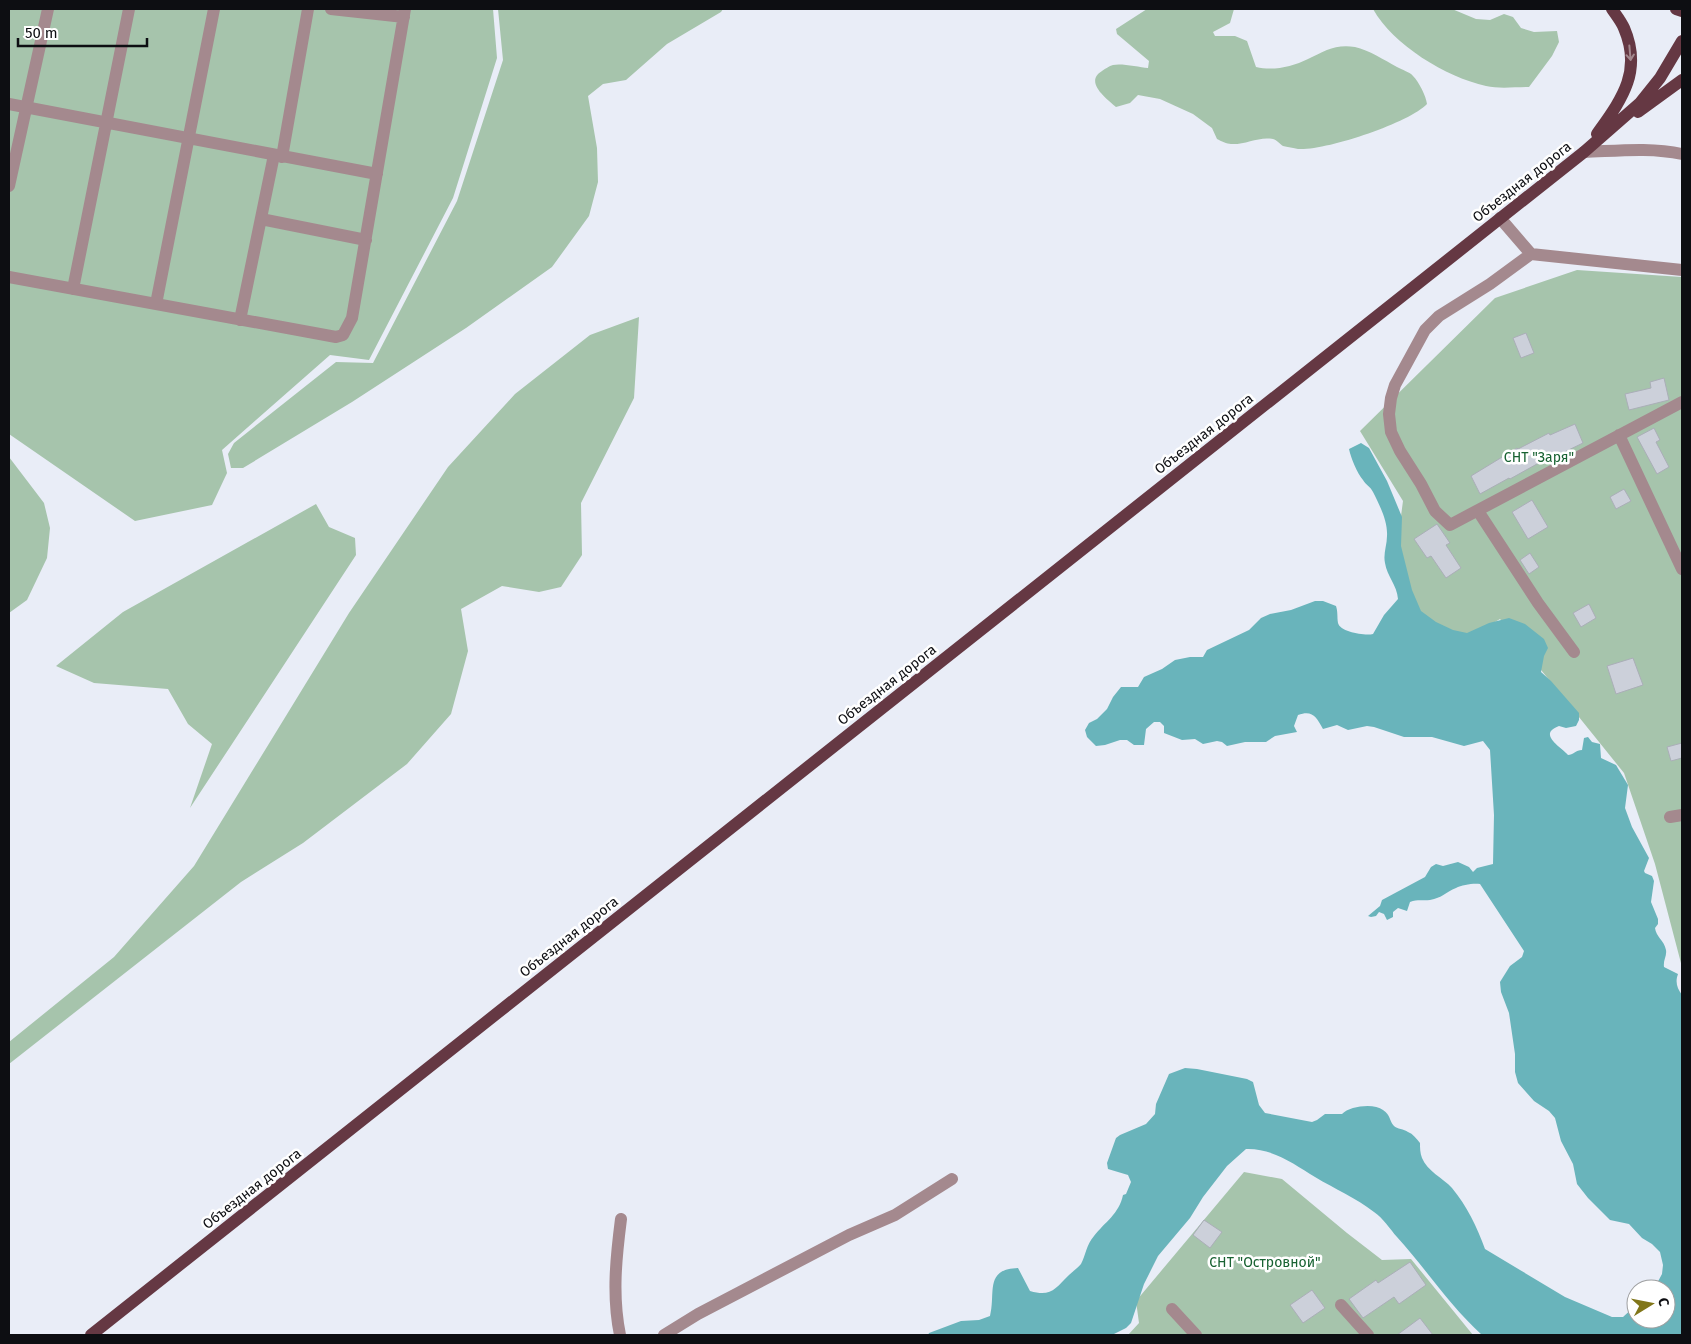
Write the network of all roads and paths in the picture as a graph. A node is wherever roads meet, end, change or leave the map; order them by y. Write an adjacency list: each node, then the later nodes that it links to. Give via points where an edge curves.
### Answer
1 (48, 9): 13 (lane)
2 (129, 9): 14 (lane)
3 (214, 9): 15 (lane)
4 (308, 9): 18 (lane)
5 (331, 9): 9 (lane)
6 (1612, 9): 16 (main road, one-way to 16, via 1624,27 1631,68 1620,102)
7 (1676, 9): 8 (main road)
8 (1682, 11)
9 (404, 13): 19 (lane)
10 (1682, 41): 16 (main road, Объездная дорога, via 1660,78 1640,102)
11 (1682, 80): 16 (main road)
12 (9, 104): 13 (lane)
13 (26, 108): 14 (lane); 20 (lane)
14 (106, 123): 15 (lane); 27 (lane)
15 (189, 139): 18 (lane); 28 (lane)
16 (1584, 152): 17 (lane, via 1638,150); 21 (main road, Объездная дорога)
17 (1682, 154)
18 (278, 156): 19 (lane); 22 (lane)
19 (377, 174): 23 (lane)
20 (9, 186)
21 (1500, 218): 24 (lane); 39 (main road, Объездная дорога)
22 (261, 219): 23 (lane); 29 (lane)
23 (366, 240): 29 (lane, via 352,318 343,335 336,337)
24 (1531, 254): 25 (lane); 32 (lane, via 1439,316 1424,330 1391,398 1392,432 1435,511 1450,525)
25 (1682, 270)
26 (9, 277): 27 (lane)
27 (73, 289): 28 (lane)
28 (156, 304): 29 (lane)
29 (240, 320)
30 (1682, 402): 31 (lane)
31 (1619, 435): 32 (lane); 33 (lane)
32 (1478, 511): 34 (lane)
33 (1682, 569)
34 (1574, 652)
35 (952, 1179): 41 (lane, via 895,1215 849,1235)
36 (621, 1219): 40 (lane, via 615,1294)
37 (1341, 1305): 43 (lane)
38 (1172, 1309): 42 (lane)
39 (91, 1335)
40 (620, 1335)
41 (664, 1335)
42 (1196, 1335)
43 (1368, 1335)

